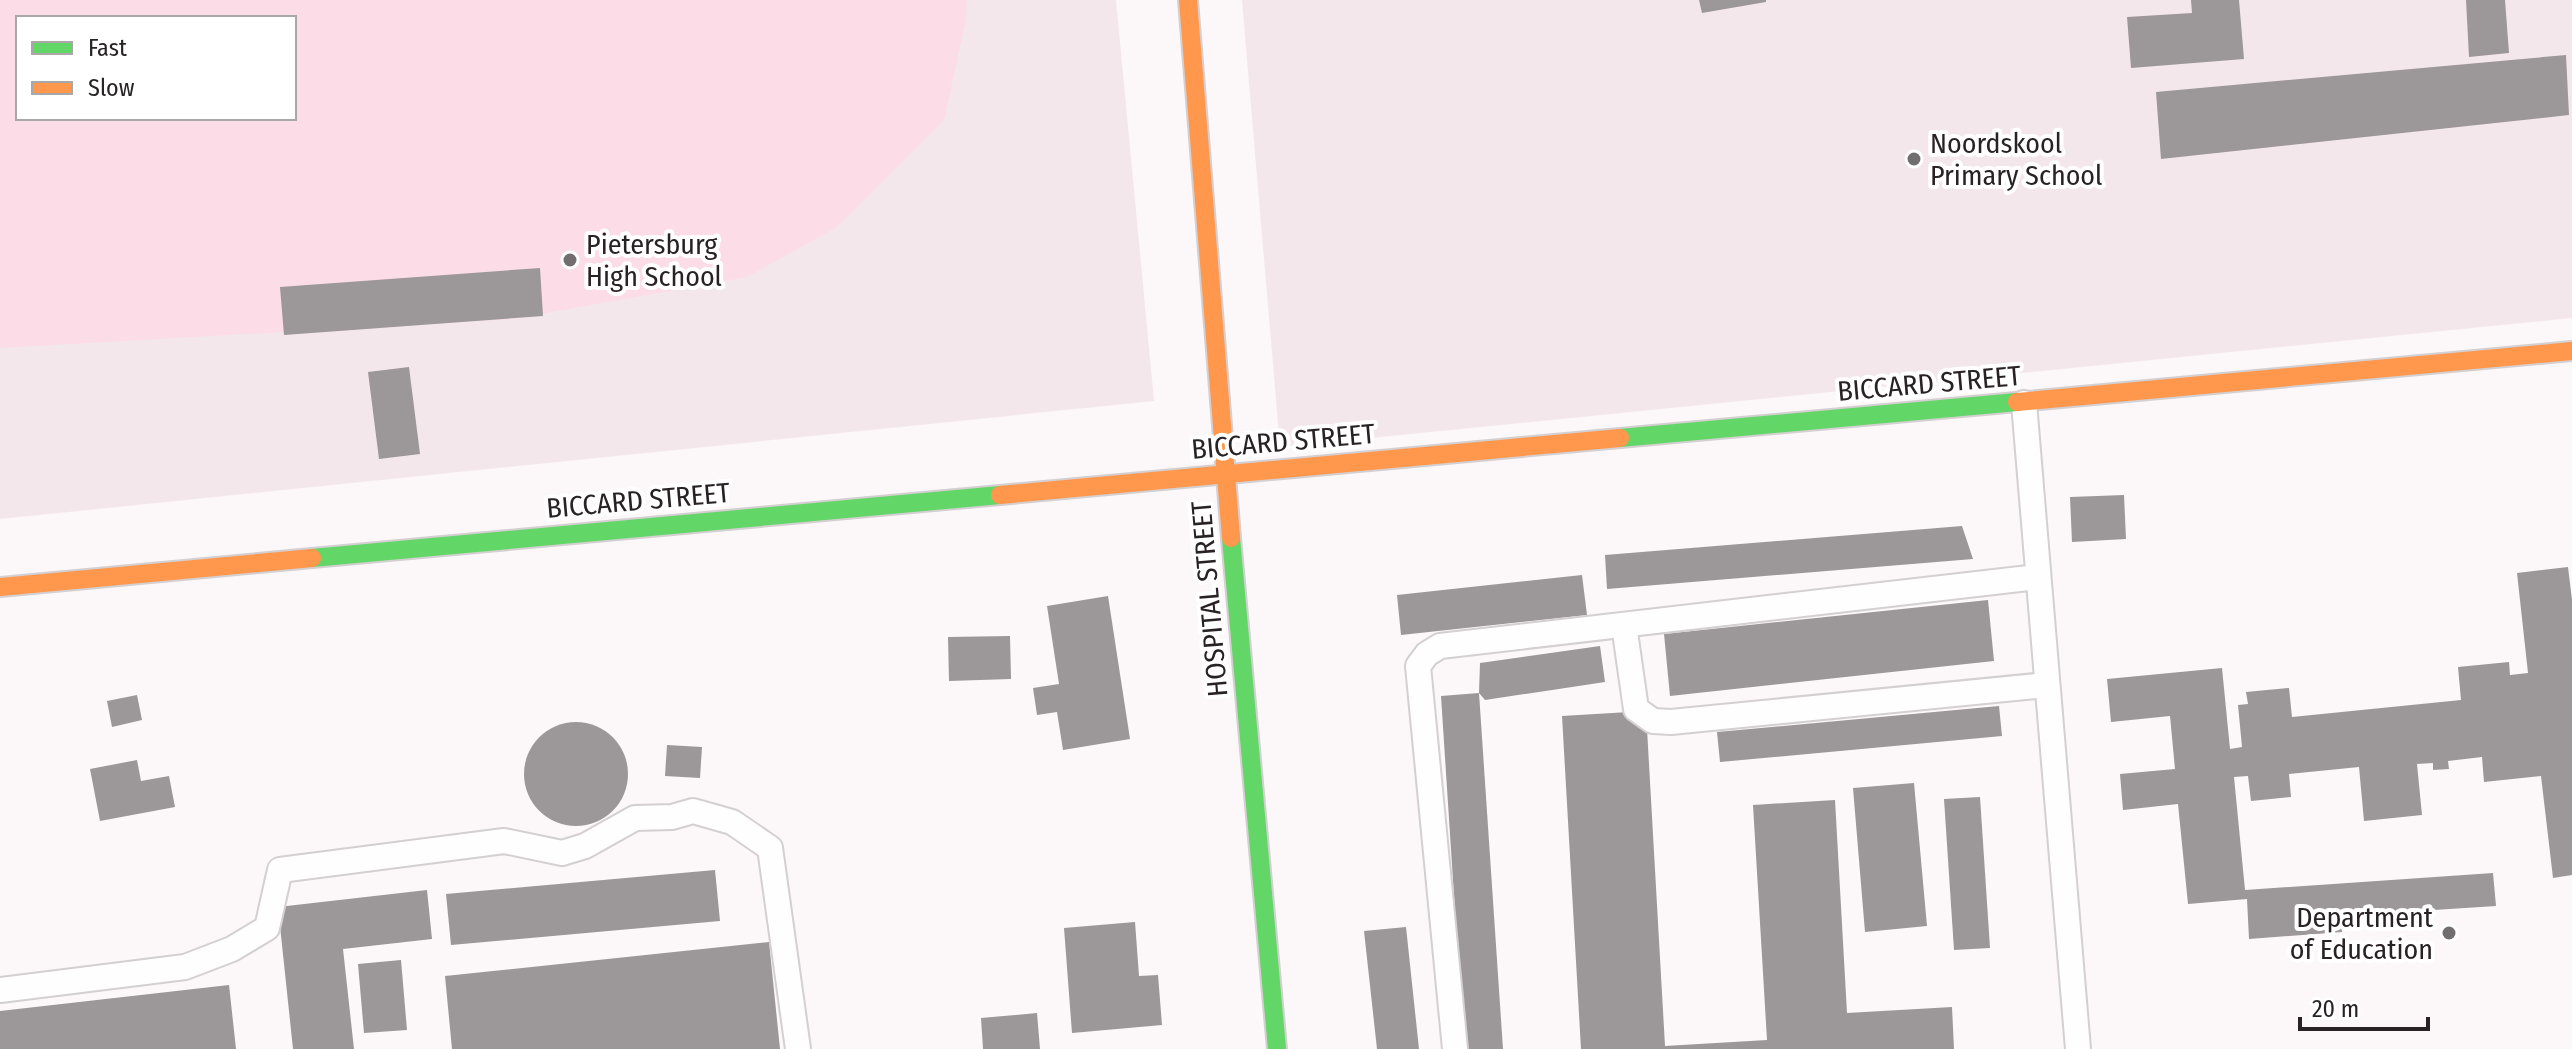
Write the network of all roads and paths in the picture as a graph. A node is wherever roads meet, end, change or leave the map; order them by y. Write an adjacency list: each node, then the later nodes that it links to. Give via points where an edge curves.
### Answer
1 (1188, 0): 4 (street, HOSPITAL STREET)
2 (2572, 351): 3 (street, BICCARD STREET)
3 (2024, 403): 4 (street, BICCARD STREET); 5 (lane)
4 (1225, 474): 6 (street, BICCARD STREET); 11 (street, HOSPITAL STREET)
5 (2037, 577): 7 (lane); 8 (lane)
6 (0, 587)
7 (1624, 625): 8 (lane, via 1636,709 1653,721); 12 (lane, via 1440,646 1418,666)
8 (2046, 685): 13 (lane)
9 (0, 990): 10 (lane, via 185,967 232,949 267,928 280,870 504,841 562,853 635,818 693,811 732,822 770,848)
10 (798, 1049)
11 (1277, 1049)
12 (1455, 1049)
13 (2078, 1049)

